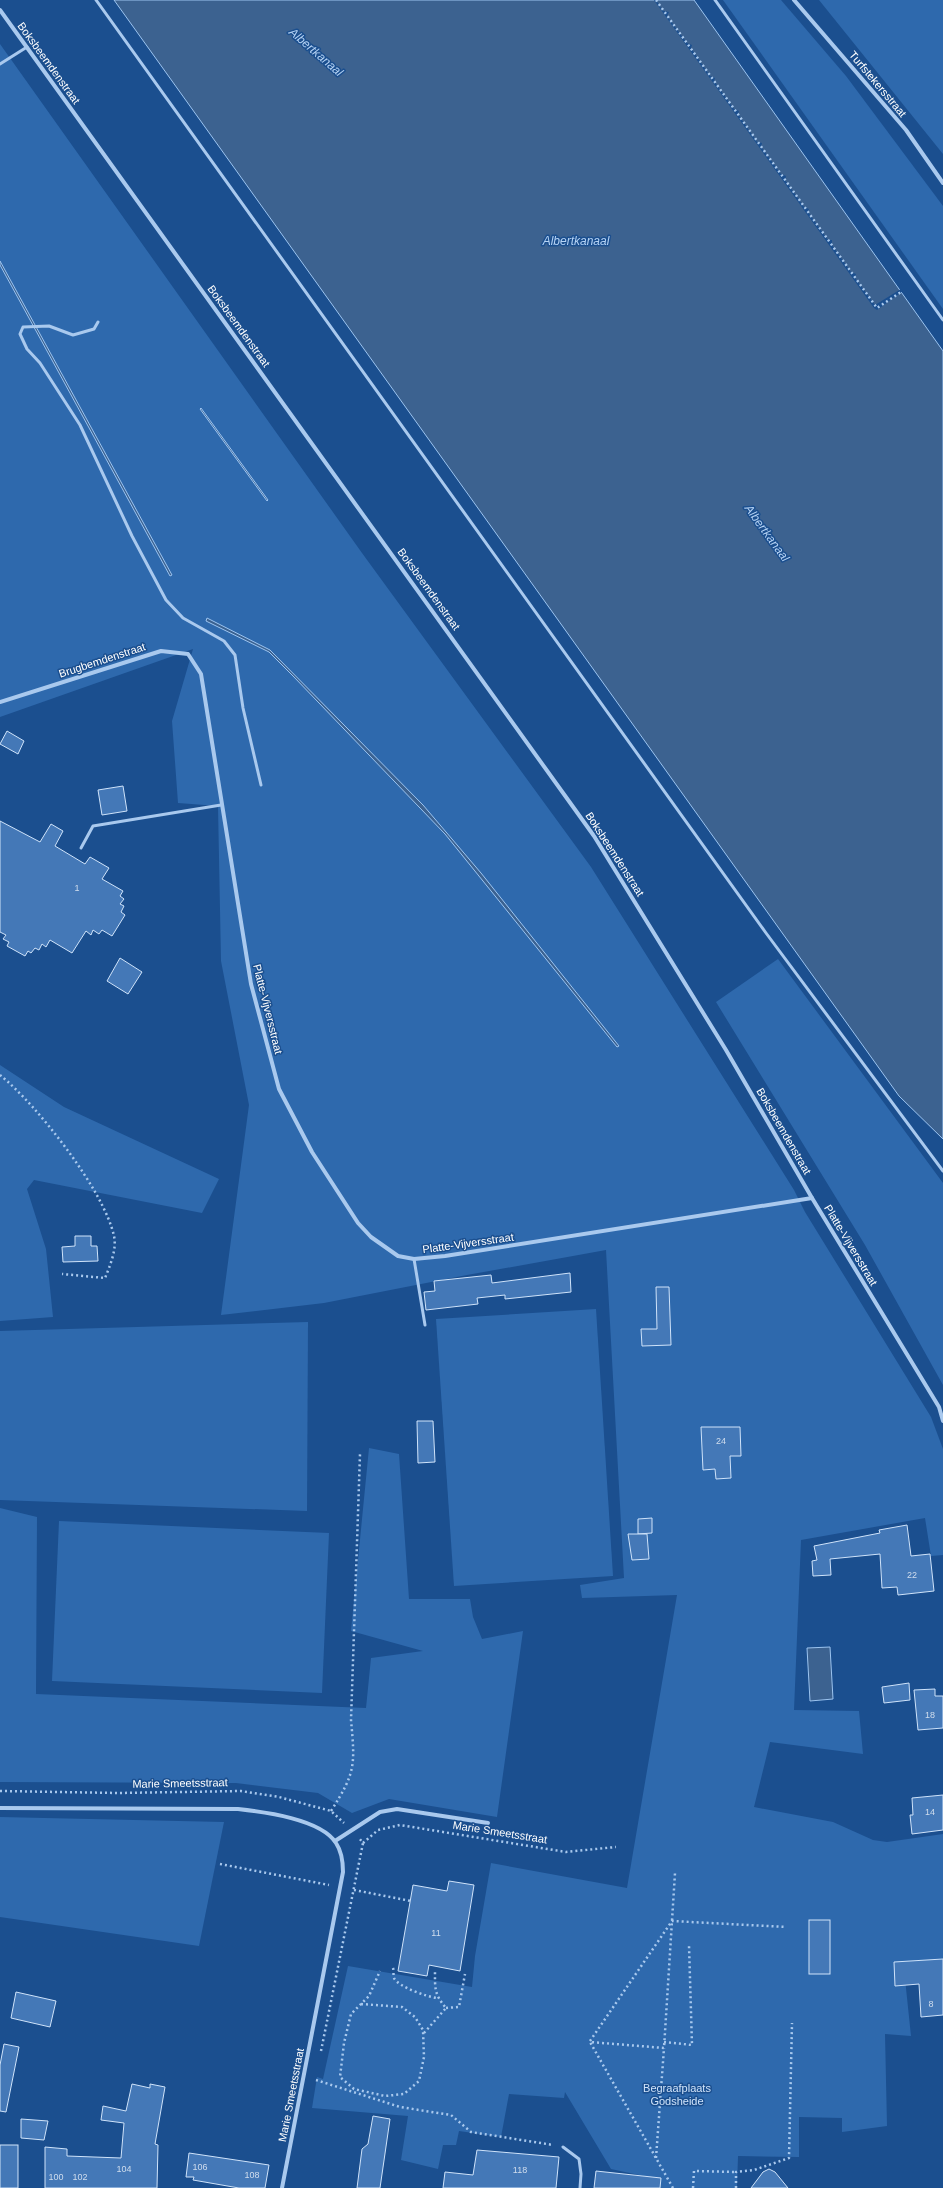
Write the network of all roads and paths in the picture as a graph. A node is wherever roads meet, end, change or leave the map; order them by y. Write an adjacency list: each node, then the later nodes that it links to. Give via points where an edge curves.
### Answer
1 (96, 0): 18 (lane, via 766,933)
2 (656, 0): 9 (path, via 877,308)
3 (714, 0): 10 (lane)
4 (794, 0): 8 (street, Turfstekersstraat, via 906,130)
5 (0, 10): 6 (street, Boksbeemdenstraat)
6 (27, 47): 7 (lane); 19 (street, Boksbeemdenstraat, via 594,836 726,1050)
7 (0, 64)
8 (943, 183)
9 (901, 292)
10 (943, 320)
11 (98, 322): 14 (lane, via 94,329 73,335 49,326 23,327 20,334 27,349 40,363 80,425 132,536 166,600 183,618 224,641 235,655 243,708)
12 (201, 674): 13 (street, Brugbemdenstraat, via 188,654 161,651); 15 (street, Platte-Vijversstraat)
13 (0, 702)
14 (261, 785)
15 (221, 805): 16 (lane, via 93,826); 20 (street, Platte-Vijversstraat, via 251,984 279,1088 312,1152 358,1223 384,1248 398,1256)
16 (81, 848)
17 (0, 1075): 21 (path, via 16,1088 81,1169 103,1207 114,1237 112,1260 105,1278)
18 (943, 1171)
19 (812, 1198): 20 (street, Platte-Vijversstraat); 23 (street, Platte-Vijversstraat, via 939,1407)
20 (414, 1259): 22 (lane)
21 (62, 1274)
22 (425, 1324)
23 (943, 1420)
24 (360, 1454): 27 (path, via 351,1720 354,1755 352,1772)
25 (0, 1791): 27 (path, Marie Smeetsstraat, via 241,1791)
26 (0, 1808): 30 (street, via 238,1809 265,1813 313,1826)
27 (331, 1810): 29 (path)
28 (488, 1823): 29 (street, Marie Smeetsstraat, via 397,1809 380,1812)
29 (351, 1830): 30 (street, Marie Smeetsstraat); 31 (path)
30 (335, 1841): 35 (street, Marie Smeetsstraat, via 342,1856 343,1872)
31 (363, 1843): 32 (path, Marie Smeetsstraat, via 378,1830 400,1825 566,1852); 36 (path, Marie Smeetsstraat)
32 (616, 1847)
33 (220, 1864): 35 (path)
34 (675, 1873): 38 (path)
35 (340, 1887): 36 (path); 60 (street, Marie Smeetsstraat)
36 (354, 1890): 37 (path); 53 (path, Marie Smeetsstraat)
37 (411, 1900)
38 (672, 1921): 39 (path); 50 (path); 51 (path)
39 (786, 1927)
40 (689, 1945): 51 (path, via 692,2046)
41 (393, 1968): 45 (path, via 394,1978 398,1983 428,1997)
42 (435, 1970): 45 (path)
43 (380, 1971): 46 (path, via 368,1996)
44 (464, 1974): 47 (path, via 459,2007)
45 (437, 1998): 47 (path)
46 (361, 2004): 49 (path, via 402,2007 415,2017 424,2030); 49 (path, via 351,2014 340,2077 354,2089 384,2096 404,2094 419,2081 424,2057)
47 (446, 2008): 49 (path)
48 (792, 2023): 59 (path, via 789,2158 754,2170)
49 (423, 2033)
50 (590, 2042): 52 (path); 58 (path)
51 (664, 2042): 52 (path)
52 (664, 2048): 58 (path)
53 (320, 2057)
54 (317, 2073): 55 (path, Marie Smeetsstraat)
55 (316, 2080): 56 (path, Marie Smeetsstraat); 57 (path, via 400,2107 451,2115 471,2132)
56 (314, 2088)
57 (563, 2146): 61 (lane, via 579,2158)
58 (656, 2158): 62 (path)
59 (736, 2172): 63 (path, via 694,2170); 64 (path)
60 (282, 2188)
61 (580, 2188)
62 (673, 2188)
63 (693, 2188)
64 (736, 2188)

